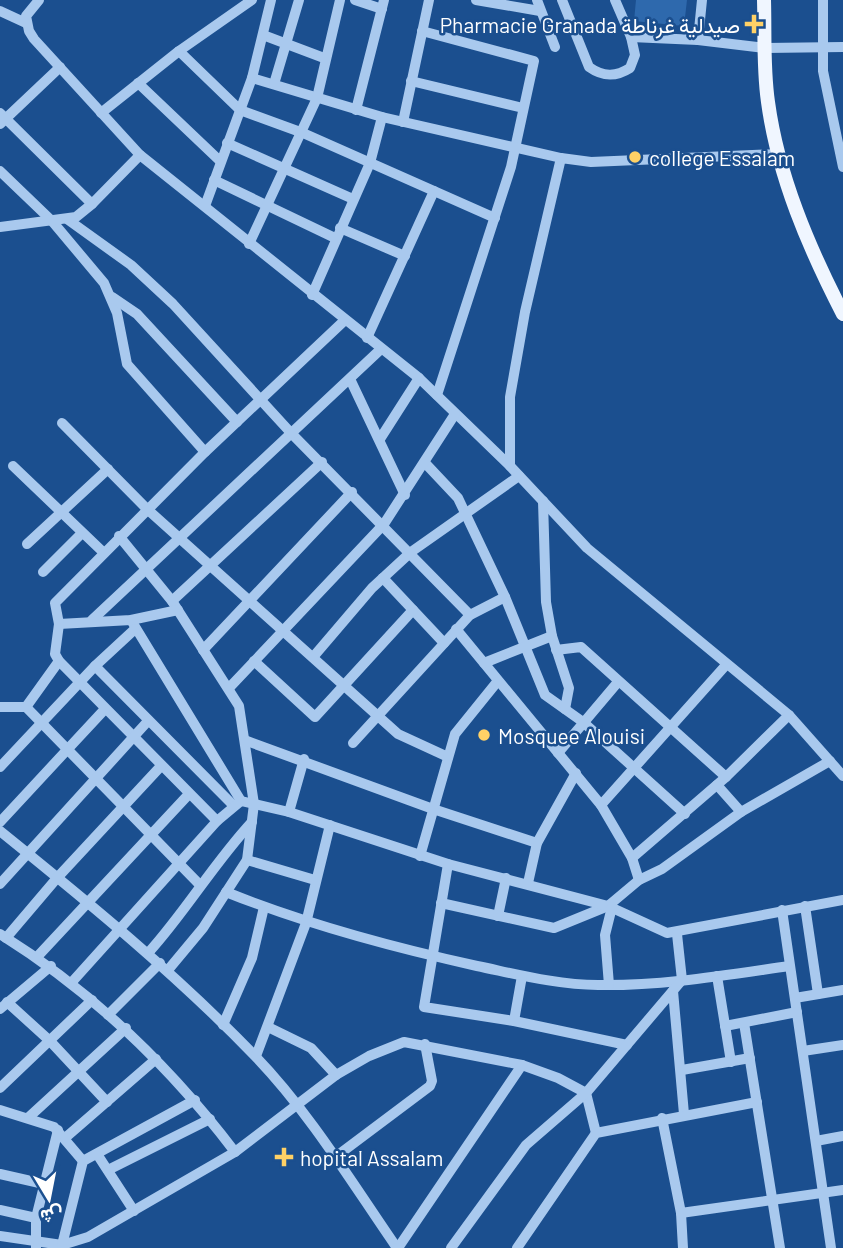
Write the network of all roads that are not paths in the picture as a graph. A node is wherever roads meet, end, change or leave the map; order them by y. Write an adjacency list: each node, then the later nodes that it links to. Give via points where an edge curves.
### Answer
1 (39, 0): 17 (street)
2 (252, 0): 27 (street)
3 (271, 0): 19 (street)
4 (299, 0): 22 (street)
5 (340, 0): 28 (street)
6 (355, 0): 14 (street)
7 (429, 0): 18 (street)
8 (476, 0): 15 (street)
9 (562, 0): 20 (street, via 584,58 598,73 621,74 631,68 635,55)
10 (615, 0): 20 (street)
11 (702, 0): 21 (street)
12 (764, 0): 26 (main road)
13 (823, 0): 24 (street)
14 (383, 5): 37 (street)
15 (538, 6): 23 (street)
16 (0, 11): 17 (street)
17 (26, 23): 29 (street)
18 (422, 31): 31 (street); 35 (street, via 534,61)
19 (263, 35): 22 (street); 30 (street)
20 (631, 37): 21 (street)
21 (698, 40): 26 (street)
22 (288, 43): 28 (street); 33 (street)
23 (555, 47)
24 (822, 47): 25 (street); 26 (street); 50 (street)
25 (843, 47)
26 (765, 48): 45 (main road, via 768,102)
27 (179, 51): 32 (street); 36 (street)
28 (324, 58): 34 (street)
29 (60, 67): 38 (street); 40 (street)
30 (252, 78): 33 (street); 36 (street)
31 (411, 81): 35 (street); 41 (street)
32 (138, 83): 38 (street); 48 (street)
33 (274, 84): 34 (street)
34 (317, 98): 37 (street); 42 (street)
35 (523, 107): 44 (street)
36 (240, 110): 42 (street); 43 (street)
37 (356, 110): 39 (street)
38 (101, 113): 46 (street)
39 (382, 117): 41 (street); 49 (street)
40 (2, 119): 56 (street)
41 (403, 122): 44 (street)
42 (303, 133): 49 (street); 51 (street)
43 (227, 143): 48 (street); 51 (street)
44 (514, 146): 47 (street); 59 (street)
45 (778, 154): 47 (street, via 591,162); 68 (main road, via 811,248)
46 (140, 155): 56 (street); 57 (street)
47 (561, 158): 85 (street, via 510,397)
48 (220, 161): 53 (street)
49 (370, 163): 54 (street); 55 (street)
50 (843, 167)
51 (286, 168): 55 (street); 58 (street)
52 (0, 171): 61 (street)
53 (214, 180): 57 (street); 58 (street)
54 (434, 191): 59 (street); 65 (street)
55 (353, 199): 63 (street)
56 (92, 204): 60 (street)
57 (205, 206): 64 (street)
58 (268, 206): 63 (street); 64 (street)
59 (495, 218): 74 (street)
60 (66, 219): 61 (street); 75 (street, via 145,276)
61 (52, 221): 62 (street); 67 (street)
62 (0, 227)
63 (338, 233): 65 (street); 66 (street)
64 (249, 244): 66 (street)
65 (405, 256): 70 (street)
66 (312, 295): 69 (street)
67 (112, 297): 77 (street, via 137,314); 81 (street, via 127,364)
68 (841, 305)
69 (345, 320): 70 (street); 75 (street)
70 (367, 338): 71 (street)
71 (381, 348): 72 (street); 73 (street)
72 (419, 378): 74 (street); 80 (street)
73 (351, 379): 79 (street); 80 (street)
74 (438, 395): 76 (street)
75 (261, 401): 77 (street); 79 (street)
76 (455, 414): 83 (street); 85 (street)
77 (237, 422): 81 (street)
78 (62, 423): 86 (street)
79 (291, 433): 82 (street); 97 (street)
80 (380, 439): 89 (street)
81 (205, 452): 91 (street)
82 (322, 462): 88 (street); 101 (street)
83 (426, 464): 89 (street); 93 (street, via 455,493)
84 (13, 466): 92 (street)
85 (510, 466): 87 (street)
86 (108, 469): 91 (street); 92 (street)
87 (519, 475): 90 (street); 93 (street)
88 (352, 492): 94 (street); 106 (street)
89 (405, 495): 94 (street)
90 (543, 500): 115 (street, via 546,602); 124 (street, via 587,548)
91 (147, 509): 96 (street); 97 (street)
92 (61, 512): 95 (street); 98 (street)
93 (466, 516): 100 (street); 105 (street)
94 (384, 524): 100 (street); 113 (street)
95 (82, 533): 99 (street); 103 (street)
96 (119, 536): 99 (street); 102 (street)
97 (180, 537): 101 (street); 102 (street)
98 (27, 544)
99 (103, 552): 111 (street, via 57,598)
100 (411, 552): 104 (street); 109 (street)
101 (212, 565): 106 (street); 107 (street)
102 (148, 568): 107 (street); 110 (street)
103 (43, 572)
104 (383, 578): 108 (street); 120 (street)
105 (505, 597): 109 (street); 117 (street)
106 (251, 599): 113 (street); 118 (street)
107 (175, 606): 112 (street); 118 (street)
108 (414, 610): 116 (street); 129 (street)
109 (470, 615): 114 (street)
110 (92, 620): 111 (street); 112 (street)
111 (59, 624): 121 (street, via 55,653)
112 (133, 624): 125 (street); 158 (street)
113 (282, 629): 120 (street); 122 (street)
114 (457, 629): 116 (street); 123 (street)
115 (552, 636): 117 (street); 119 (street)
116 (444, 643): 135 (street)
117 (524, 646): 123 (street); 134 (street, via 545,695)
118 (203, 650): 130 (street)
119 (556, 650): 128 (street, via 581,647); 134 (street, via 569,688)
120 (314, 656): 129 (street)
121 (59, 661): 126 (street); 132 (street)
122 (254, 661): 129 (street, via 313,716); 130 (street)
123 (484, 663): 127 (street)
124 (726, 665): 136 (street); 140 (street)
125 (94, 666): 126 (street); 137 (street)
126 (79, 682): 133 (street); 139 (street)
127 (497, 682): 145 (street); 146 (street, via 460,725)
128 (618, 682): 138 (street); 140 (street)
129 (345, 686): 135 (street)
130 (229, 688): 142 (street, via 239,706)
131 (0, 707): 132 (street)
132 (26, 707): 139 (street)
133 (105, 709): 141 (street); 144 (street)
134 (565, 709): 138 (street)
135 (377, 714): 143 (street); 146 (street, via 404,738)
136 (789, 715): 148 (street); 154 (street)
137 (148, 721): 141 (street); 158 (street)
138 (583, 722): 145 (street); 151 (street)
139 (40, 724): 144 (street); 149 (street)
140 (673, 729): 151 (street); 154 (street)
141 (132, 737): 150 (street); 155 (street)
142 (247, 741): 147 (street); 159 (street)
143 (353, 743)
144 (67, 749): 155 (street); 167 (street)
145 (558, 753): 152 (street)
146 (448, 757): 162 (street)
147 (304, 760): 162 (street); 163 (street)
148 (830, 761): 153 (street); 164 (street)
149 (0, 766)
150 (161, 766): 157 (street); 161 (street)
151 (635, 768): 160 (street); 165 (street)
152 (576, 773): 160 (street); 172 (street)
153 (843, 776)
154 (726, 777): 156 (street)
155 (96, 780): 161 (street); 173 (street)
156 (717, 785): 164 (street); 165 (street)
157 (189, 794): 166 (street); 171 (street)
158 (237, 803): 159 (street); 166 (street)
159 (254, 804): 163 (street); 168 (street)
160 (601, 805): 175 (street)
161 (123, 807): 171 (street); 179 (street)
162 (433, 809): 172 (street); 174 (street)
163 (289, 813): 169 (street)
164 (741, 813): 182 (street)
165 (685, 814): 175 (street)
166 (217, 821): 178 (street)
167 (0, 822)
168 (252, 822): 176 (street); 185 (street)
169 (330, 825): 174 (street); 181 (street)
170 (0, 831): 173 (street)
171 (150, 837): 178 (street); 189 (street)
172 (537, 843): 183 (street)
173 (26, 852): 179 (street); 184 (street)
174 (420, 856): 177 (street)
175 (632, 858): 182 (street)
176 (247, 860): 181 (street); 186 (street)
177 (448, 864): 180 (street); 188 (street)
178 (178, 865): 185 (street); 196 (street)
179 (57, 878): 189 (street); 198 (street)
180 (506, 878): 183 (street); 194 (street)
181 (316, 880): 195 (street)
182 (639, 880): 190 (street)
183 (528, 883): 190 (street)
184 (0, 884)
185 (200, 885): 199 (street)
186 (226, 892): 192 (street); 204 (street, via 188,947)
187 (843, 900): 191 (street)
188 (441, 903): 194 (street); 200 (street)
189 (89, 905): 196 (street); 201 (street)
190 (610, 906): 194 (street, via 550,929); 197 (street); 209 (street, via 604,934)
191 (805, 906): 193 (street); 212 (street)
192 (264, 907): 195 (street); 220 (street, via 251,958)
193 (782, 910): 197 (street); 203 (street)
194 (498, 916)
195 (306, 923): 200 (street); 222 (street)
196 (119, 929): 199 (street); 208 (street)
197 (677, 934): 207 (street)
198 (3, 936): 201 (street)
199 (149, 952): 204 (street)
200 (431, 956): 205 (street); 218 (street, via 425,1008)
201 (37, 957): 202 (street)
202 (51, 966): 208 (street); 215 (street)
203 (789, 966): 206 (street); 213 (street)
204 (164, 967): 217 (street); 220 (street)
205 (522, 976): 209 (street); 218 (street)
206 (717, 976): 207 (street); 221 (street)
207 (682, 980): 209 (street); 211 (street)
208 (72, 982): 214 (street)
209 (610, 985)
210 (843, 990): 212 (street)
211 (673, 991): 226 (street); 235 (street)
212 (818, 994): 213 (street)
213 (795, 998): 216 (street)
214 (92, 1000): 217 (street); 224 (street)
215 (4, 1005): 224 (street)
216 (797, 1012): 219 (street); 228 (street)
217 (108, 1015): 223 (street)
218 (514, 1021): 226 (street)
219 (744, 1023): 221 (street); 230 (street)
220 (223, 1025): 229 (street)
221 (725, 1026): 232 (street)
222 (268, 1027): 229 (street); 236 (street, via 311,1048)
223 (126, 1028): 231 (street); 234 (street)
224 (50, 1041): 234 (street); 237 (street)
225 (425, 1044): 233 (street); 236 (street, via 396,1044); 254 (street, via 432,1083)
226 (626, 1045): 238 (street)
227 (843, 1045): 228 (street)
228 (803, 1051): 251 (street)
229 (256, 1056): 242 (street)
230 (750, 1058): 232 (street); 241 (street)
231 (156, 1059): 239 (street); 240 (street)
232 (731, 1062): 235 (street)
233 (522, 1065): 238 (street); 269 (street)
234 (78, 1070): 240 (street); 245 (street)
235 (682, 1070): 244 (street)
236 (336, 1075): 242 (street)
237 (0, 1088)
238 (586, 1093): 248 (street); 270 (street, via 526,1145)
239 (195, 1100): 247 (street); 253 (street)
240 (107, 1102): 249 (street)
241 (757, 1102): 244 (street); 261 (street)
242 (296, 1103): 252 (street); 254 (street)
243 (0, 1112): 245 (street)
244 (684, 1114): 246 (street)
245 (29, 1117): 249 (street)
246 (662, 1118): 248 (street); 264 (street)
247 (210, 1119): 252 (street); 256 (street)
248 (596, 1133): 271 (street)
249 (62, 1134): 255 (street); 258 (street)
250 (843, 1136): 251 (street)
251 (816, 1140): 260 (street)
252 (235, 1152): 263 (street)
253 (97, 1154): 255 (street); 256 (street)
254 (334, 1158): 269 (street)
255 (83, 1161): 268 (street)
256 (108, 1170): 263 (street)
257 (0, 1174): 258 (street)
258 (44, 1184): 265 (street)
259 (843, 1189): 260 (street)
260 (824, 1193): 261 (street); 274 (street)
261 (773, 1199): 264 (street); 273 (street)
262 (0, 1210): 265 (street)
263 (134, 1211): 268 (street, via 88,1237)
264 (681, 1213): 272 (street)
265 (36, 1218): 267 (street)
266 (0, 1236): 267 (street)
267 (36, 1244): 268 (street)
268 (62, 1245)
269 (398, 1248)
270 (451, 1248)
271 (517, 1248)
272 (683, 1248)
273 (780, 1248)
274 (831, 1248)

